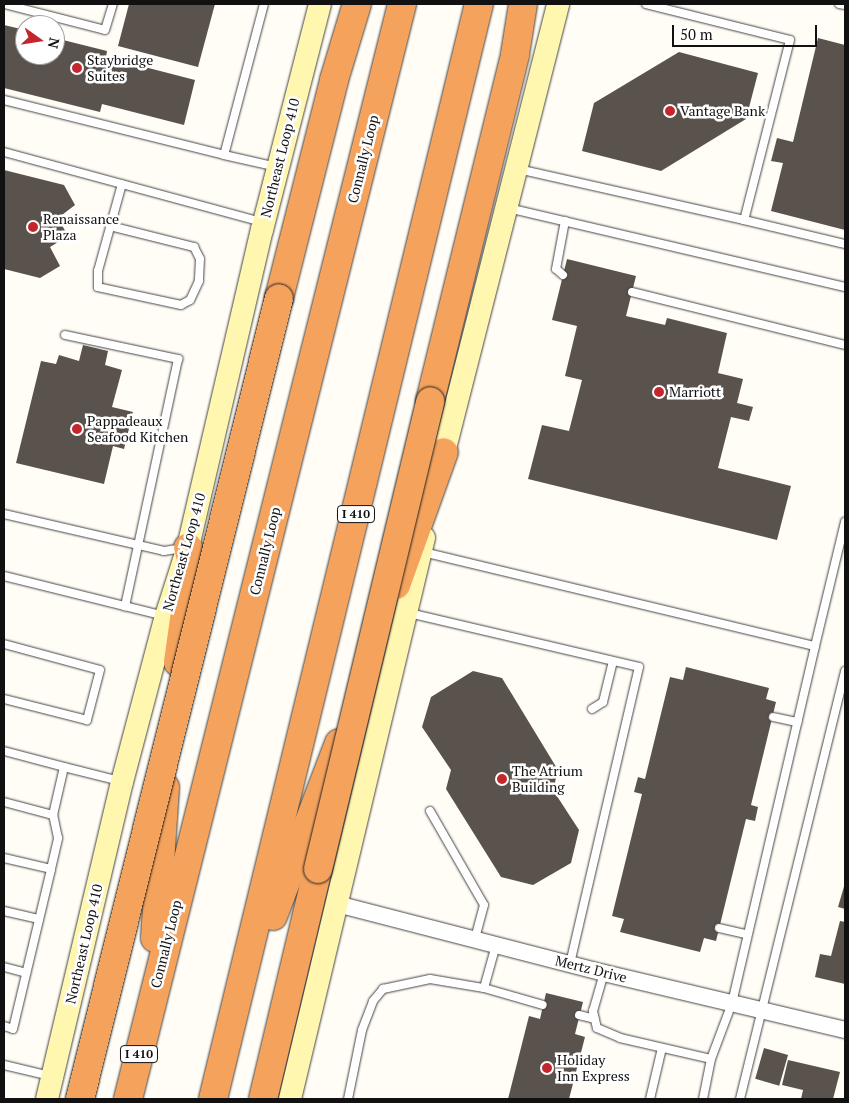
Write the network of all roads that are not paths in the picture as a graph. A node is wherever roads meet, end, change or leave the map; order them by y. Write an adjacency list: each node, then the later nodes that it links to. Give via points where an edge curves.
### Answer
1 (4, 4): 2 (lane, via 105,30)
2 (112, 4)
3 (264, 4): 15 (lane)
4 (320, 4): 16 (main road, Northeast Loop 410)
5 (357, 4): 82 (highway, bridge, via 334,80)
6 (402, 4): 70 (highway, Connally Loop / I 410)
7 (480, 4): 74 (highway, I 410)
8 (523, 4): 85 (highway, bridge, via 515,54)
9 (558, 4): 17 (main road)
10 (646, 4): 20 (lane, via 790,40)
11 (839, 4): 12 (lane)
12 (845, 5)
13 (4, 100): 15 (lane)
14 (4, 152): 18 (lane)
15 (224, 155): 16 (lane)
16 (278, 167): 22 (main road, Northeast Loop 410)
17 (516, 168): 19 (main road); 20 (lane)
18 (122, 184): 22 (lane); 23 (lane)
19 (506, 208): 21 (lane); 30 (main road)
20 (744, 220): 24 (lane)
21 (565, 221): 25 (lane, via 556,269); 26 (lane)
22 (264, 222): 34 (main road, Northeast Loop 410)
23 (110, 226): 23 (lane, via 98,271 98,287 181,305 190,300 199,281 200,259 194,247)
24 (845, 244)
25 (563, 275)
26 (845, 287)
27 (632, 292): 29 (lane)
28 (65, 335): 33 (lane, via 178,359)
29 (845, 345)
30 (444, 452): 35 (main road); 74 (highway, via 332,762)
31 (4, 514): 33 (lane)
32 (845, 522): 41 (lane)
33 (138, 545): 34 (lane, via 164,551); 37 (lane)
34 (188, 547): 39 (main road, Northeast Loop 410); 70 (highway, via 192,563 169,733)
35 (421, 552): 38 (main road); 41 (lane)
36 (4, 576): 37 (lane)
37 (125, 606): 39 (lane)
38 (406, 612): 42 (lane); 56 (main road)
39 (166, 616): 50 (main road, Northeast Loop 410)
40 (4, 644): 44 (lane, via 100,670 87,720)
41 (815, 646): 47 (lane)
42 (613, 661): 45 (lane, via 603,702); 63 (lane, via 639,667)
43 (845, 671): 71 (lane)
44 (4, 699)
45 (592, 709)
46 (773, 716): 47 (lane)
47 (797, 722): 60 (lane)
48 (4, 751): 49 (lane)
49 (64, 767): 50 (lane); 53 (lane)
50 (122, 782): 80 (main road, Northeast Loop 410)
51 (4, 802): 53 (lane)
52 (430, 810): 61 (lane, via 484,905)
53 (53, 815): 55 (lane, via 58,838)
54 (4, 858): 55 (lane)
55 (51, 870): 58 (lane)
56 (337, 904): 61 (street, Mertz Drive); 86 (main road)
57 (4, 911): 58 (lane)
58 (39, 919): 65 (lane)
59 (719, 928): 60 (lane)
60 (746, 934): 68 (lane)
61 (475, 939): 62 (street, Mertz Drive)
62 (496, 945): 63 (street, Mertz Drive); 67 (lane)
63 (570, 964): 66 (street, Mertz Drive)
64 (4, 967): 65 (lane)
65 (26, 973): 75 (lane, via 13,1029)
66 (604, 973): 68 (street, Mertz Drive); 73 (lane, via 593,1011)
67 (484, 988): 69 (lane); 87 (lane, via 430,979 383,989 373,1001 362,1030)
68 (732, 1003): 71 (street, Mertz Drive); 78 (lane)
69 (543, 1005)
70 (150, 1009): 83 (highway, Connally Loop / I 410)
71 (762, 1010): 76 (street, Mertz Drive); 90 (lane)
72 (580, 1015): 73 (lane)
73 (595, 1019): 77 (lane, via 597,1028 620,1038)
74 (232, 1025): 84 (highway, I 410)
75 (4, 1026)
76 (845, 1030)
77 (662, 1048): 78 (lane); 88 (lane)
78 (711, 1059): 89 (lane)
79 (4, 1065): 80 (lane)
80 (52, 1077): 81 (main road, Northeast Loop 410)
81 (47, 1099)
82 (80, 1099)
83 (128, 1099)
84 (213, 1099)
85 (263, 1099)
86 (290, 1099)
87 (348, 1099)
88 (650, 1099)
89 (704, 1099)
90 (740, 1099)

